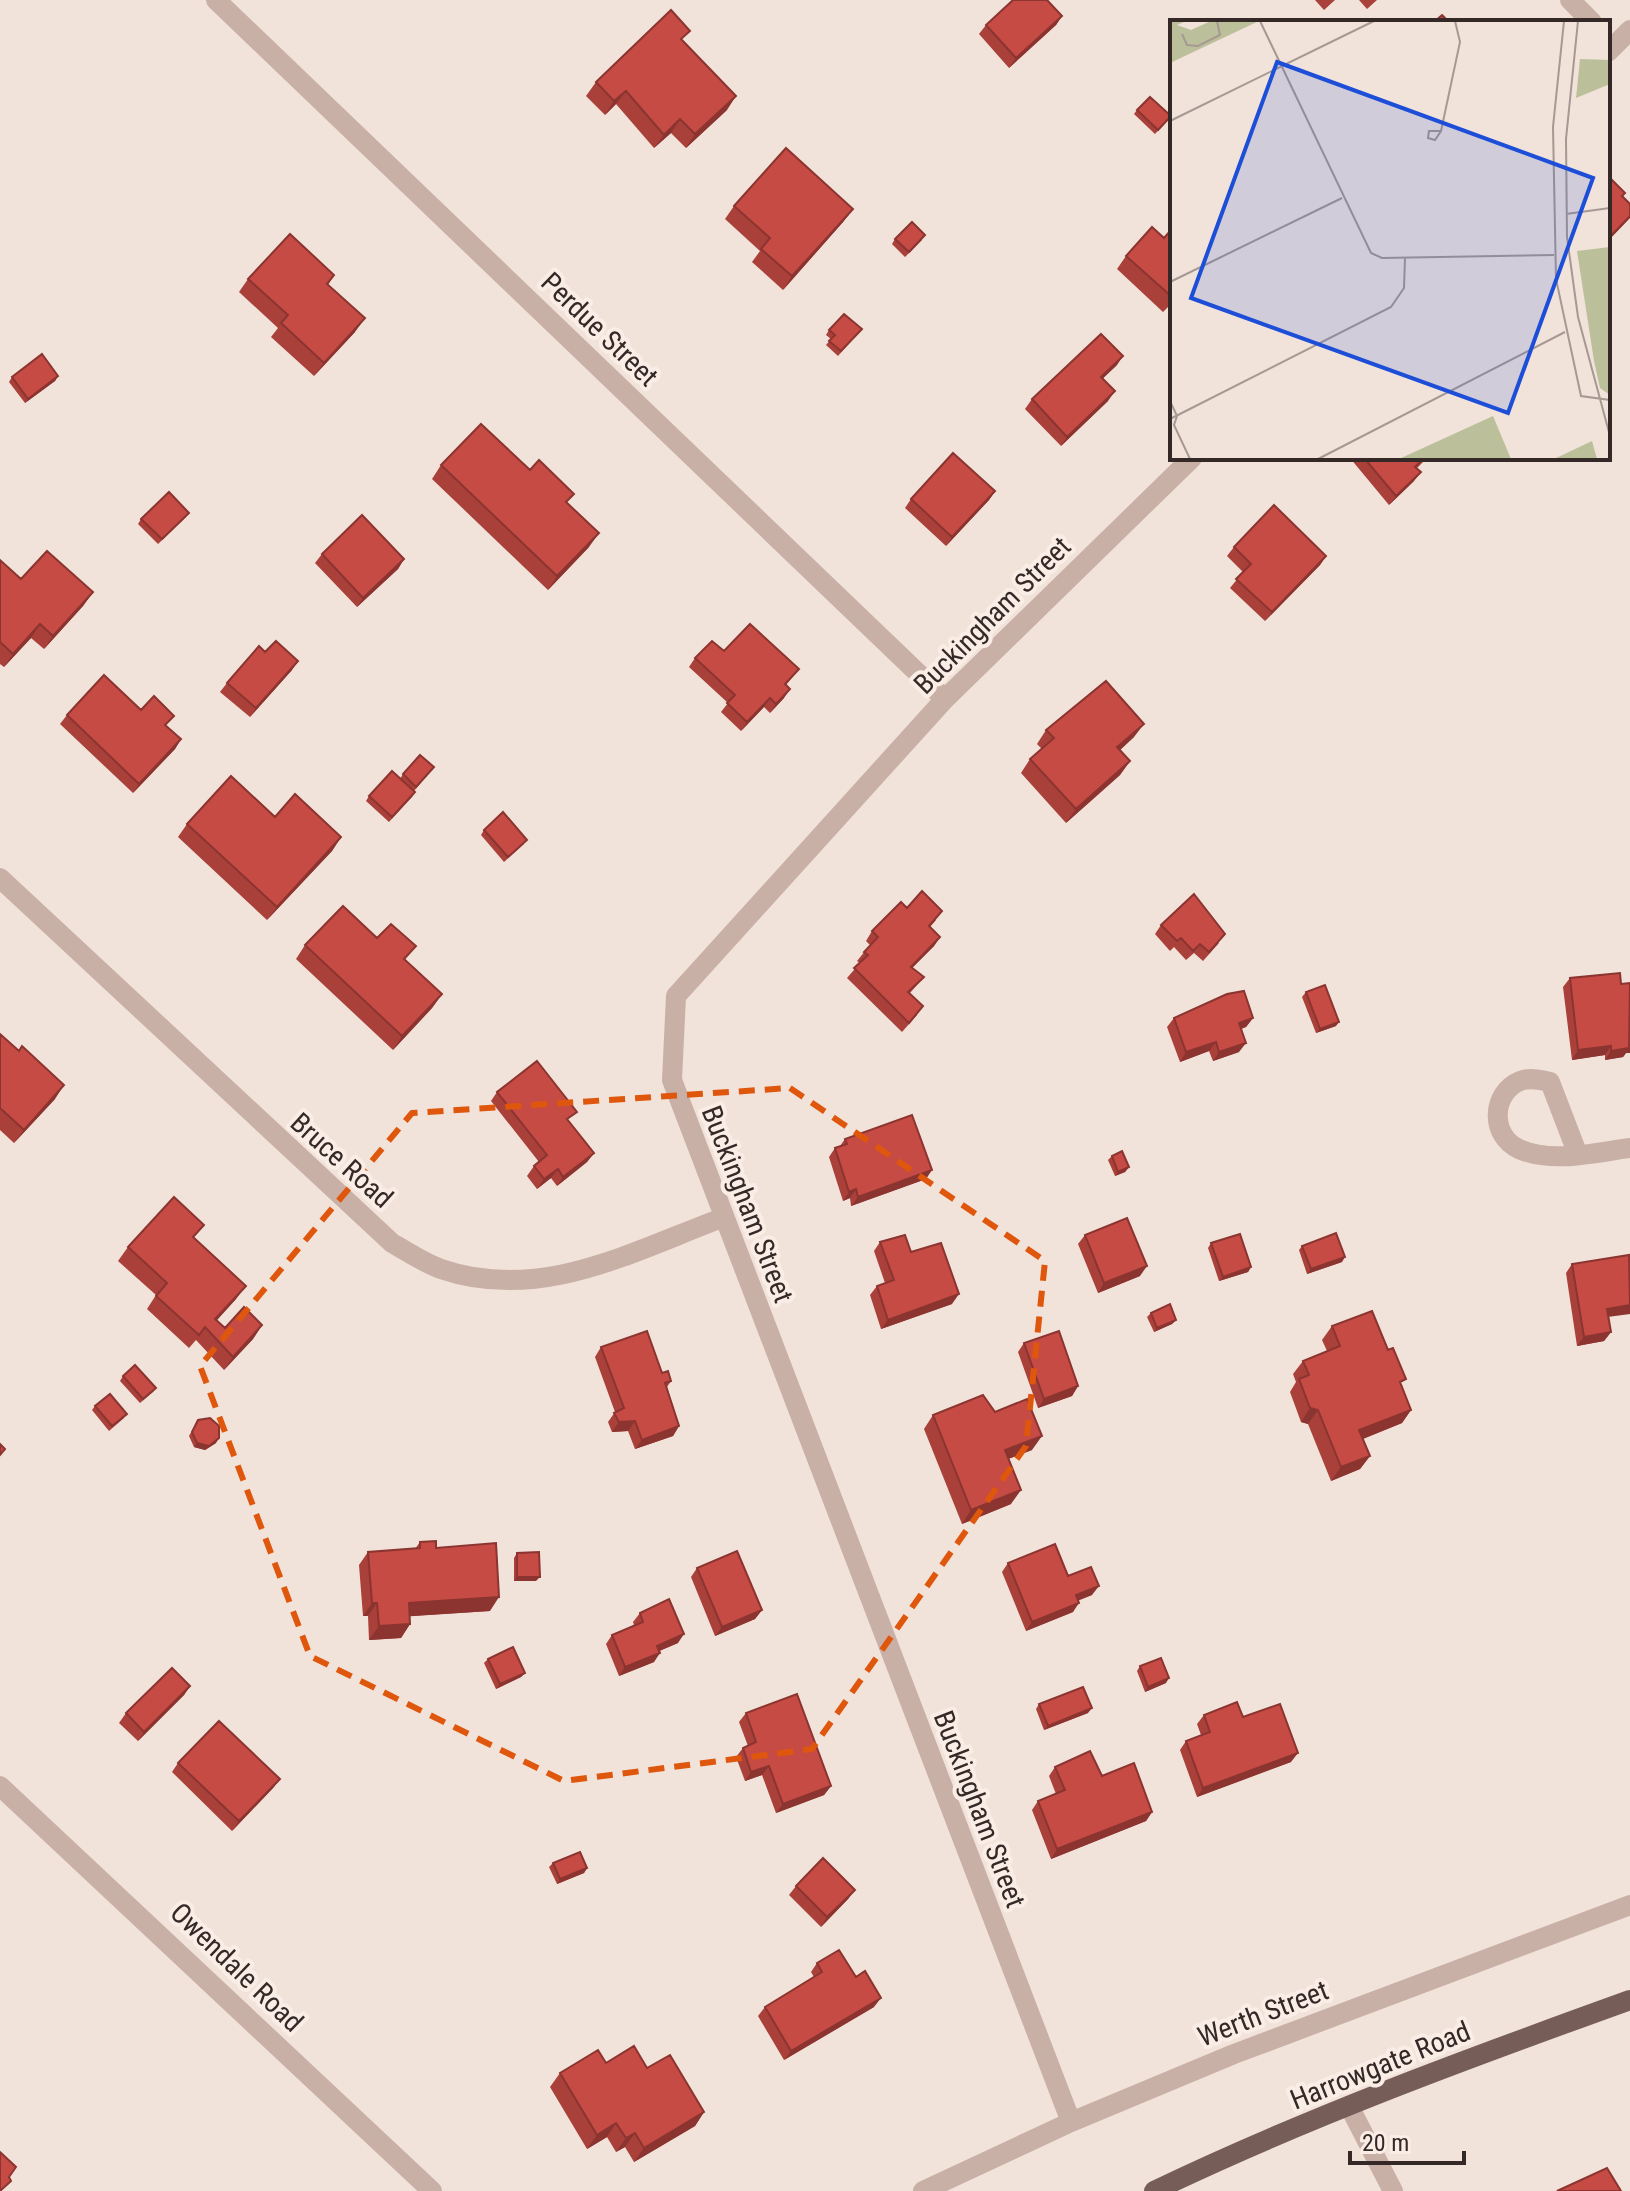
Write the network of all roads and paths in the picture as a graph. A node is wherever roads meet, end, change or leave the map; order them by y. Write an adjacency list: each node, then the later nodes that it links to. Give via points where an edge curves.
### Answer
1 (216, 0): 5 (street, Perdue Street)
2 (1570, 0): 3 (street)
3 (1590, 20)
4 (1190, 460): 5 (street, Buckingham Street)
5 (945, 699): 9 (street, Buckingham Street, via 676,996 672,1080)
6 (0, 878): 9 (street, Bruce Road, via 392,1243 439,1268 481,1280 556,1278)
7 (1630, 1148): 8 (street)
8 (1578, 1155): 8 (street, via 1541,1155 1508,1141 1498,1126 1497,1108 1505,1092 1519,1081 1550,1082)
9 (722, 1218): 14 (street, Buckingham Street)
10 (0, 1786): 15 (street, Owendale Road)
11 (1630, 1905): 14 (street, Werth Street, via 1234,2054)
12 (1630, 2000): 13 (main road, Harrowgate Road)
13 (1349, 2106): 17 (main road, Harrowgate Road); 18 (street)
14 (1071, 2122): 16 (street, Werth Street)
15 (432, 2191)
16 (923, 2191)
17 (1154, 2191)
18 (1393, 2191)

